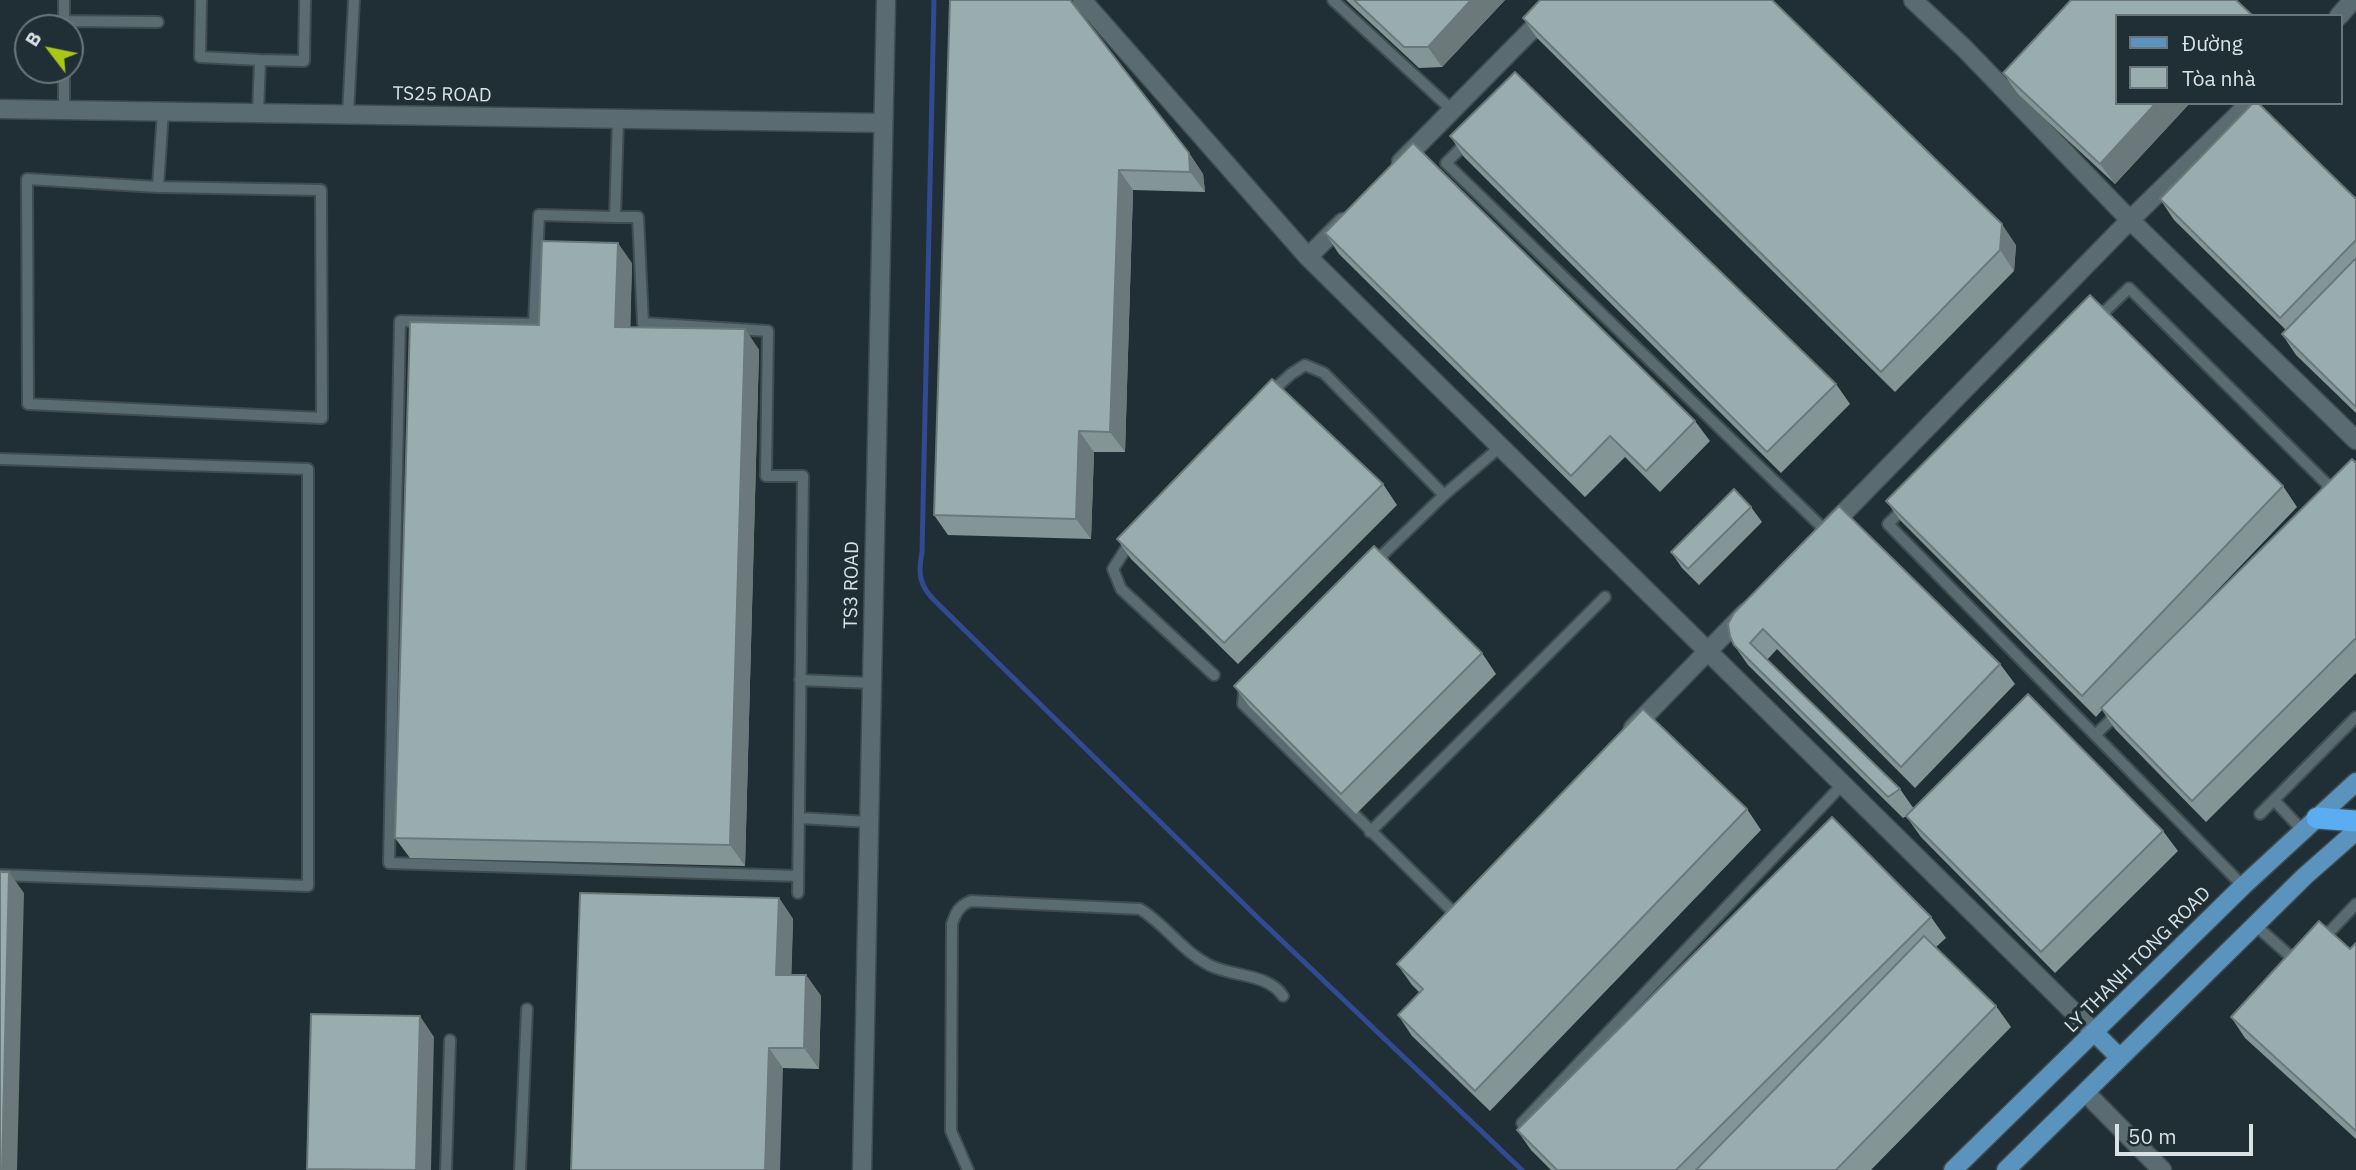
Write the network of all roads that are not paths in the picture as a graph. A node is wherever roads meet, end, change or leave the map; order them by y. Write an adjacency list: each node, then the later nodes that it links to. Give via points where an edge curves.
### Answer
1 (201, 0): 13 (lane, via 200,57)
2 (305, 0): 13 (lane, via 304,61)
3 (354, 0): 21 (lane)
4 (886, 0): 23 (street, TS3 ROAD)
5 (1083, 0): 30 (street)
6 (1334, 0): 18 (lane)
7 (1561, 0): 18 (street)
8 (1913, 0): 29 (street)
9 (2353, 0): 10 (street)
10 (2341, 14)
11 (158, 22): 12 (lane)
12 (84, 24)
13 (260, 60): 20 (lane)
14 (64, 84): 17 (lane)
15 (2248, 105): 29 (street)
16 (0, 109): 17 (street, TS25 ROAD)
17 (64, 110): 19 (street, TS25 ROAD)
18 (1452, 110): 25 (street)
19 (163, 111): 20 (street, TS25 ROAD); 26 (lane)
20 (258, 113): 21 (street, TS25 ROAD)
21 (348, 114): 22 (street, TS25 ROAD)
22 (618, 119): 23 (street, TS25 ROAD); 28 (lane)
23 (883, 123): 48 (street, TS3 ROAD)
24 (1475, 135): 40 (lane, via 1446,163)
25 (1385, 179)
26 (158, 187): 26 (lane, via 27,179 28,404 322,418 321,190)
27 (1356, 208): 30 (street)
28 (615, 217): 46 (lane, via 638,217 643,323 768,331 766,476 803,477); 65 (lane, via 539,215 534,324 400,321 389,863)
29 (2130, 220): 33 (street); 40 (street)
30 (1308, 257): 34 (street)
31 (2090, 326): 38 (lane, via 2129,288 2337,494)
32 (1257, 407): 36 (lane, via 1305,365 1324,373)
33 (2356, 440)
34 (1500, 447): 36 (lane); 44 (street)
35 (0, 459): 64 (lane, via 309,469 308,886)
36 (1444, 495): 41 (lane)
37 (1917, 496): 52 (lane, via 1888,524)
38 (2328, 504)
39 (1142, 527): 45 (lane, via 1113,569 1121,589)
40 (1821, 535)
41 (1367, 570)
42 (1762, 596): 44 (street)
43 (1605, 597): 63 (lane)
44 (1707, 652): 53 (street); 55 (street)
45 (1214, 674)
46 (800, 680): 48 (lane); 58 (lane)
47 (1253, 682): 63 (lane, via 1244,692 1242,704)
48 (871, 683): 60 (street, TS3 ROAD)
49 (2124, 706): 52 (lane)
50 (2356, 717): 51 (lane)
51 (2351, 730): 56 (lane)
52 (2095, 735): 66 (lane)
53 (1619, 742)
54 (2356, 782): 61 (main road, LY THANH TONG ROAD)
55 (1842, 785): 75 (street); 79 (lane)
56 (2274, 800): 57 (lane); 61 (lane)
57 (2260, 814)
58 (799, 818): 60 (lane); 65 (lane)
59 (2356, 821): 61 (highway)
60 (869, 822): 82 (street, TS3 ROAD)
61 (2310, 824): 66 (main road, LY THANH TONG ROAD)
62 (2356, 831): 70 (main road)
63 (1370, 832): 69 (lane)
64 (0, 875)
65 (798, 876): 67 (lane)
66 (2243, 886): 75 (main road, LY THANH TONG ROAD)
67 (798, 893)
68 (2356, 904): 71 (lane)
69 (1452, 911)
70 (2255, 925): 71 (lane); 77 (main road)
71 (2299, 964): 72 (lane)
72 (2290, 973)
73 (1283, 996): 83 (lane, via 1267,982 1210,966 1140,909 964,904 951,924 951,1131)
74 (527, 1009): 81 (lane)
75 (2095, 1033): 77 (main road); 84 (main road, LY THANH TONG ROAD)
76 (450, 1040): 80 (lane)
77 (2120, 1058): 78 (main road)
78 (2087, 1093): 85 (main road); 86 (street)
79 (1522, 1123)
80 (446, 1170)
81 (520, 1170)
82 (862, 1170)
83 (968, 1170)
84 (1953, 1170)
85 (2006, 1170)
86 (2162, 1170)

